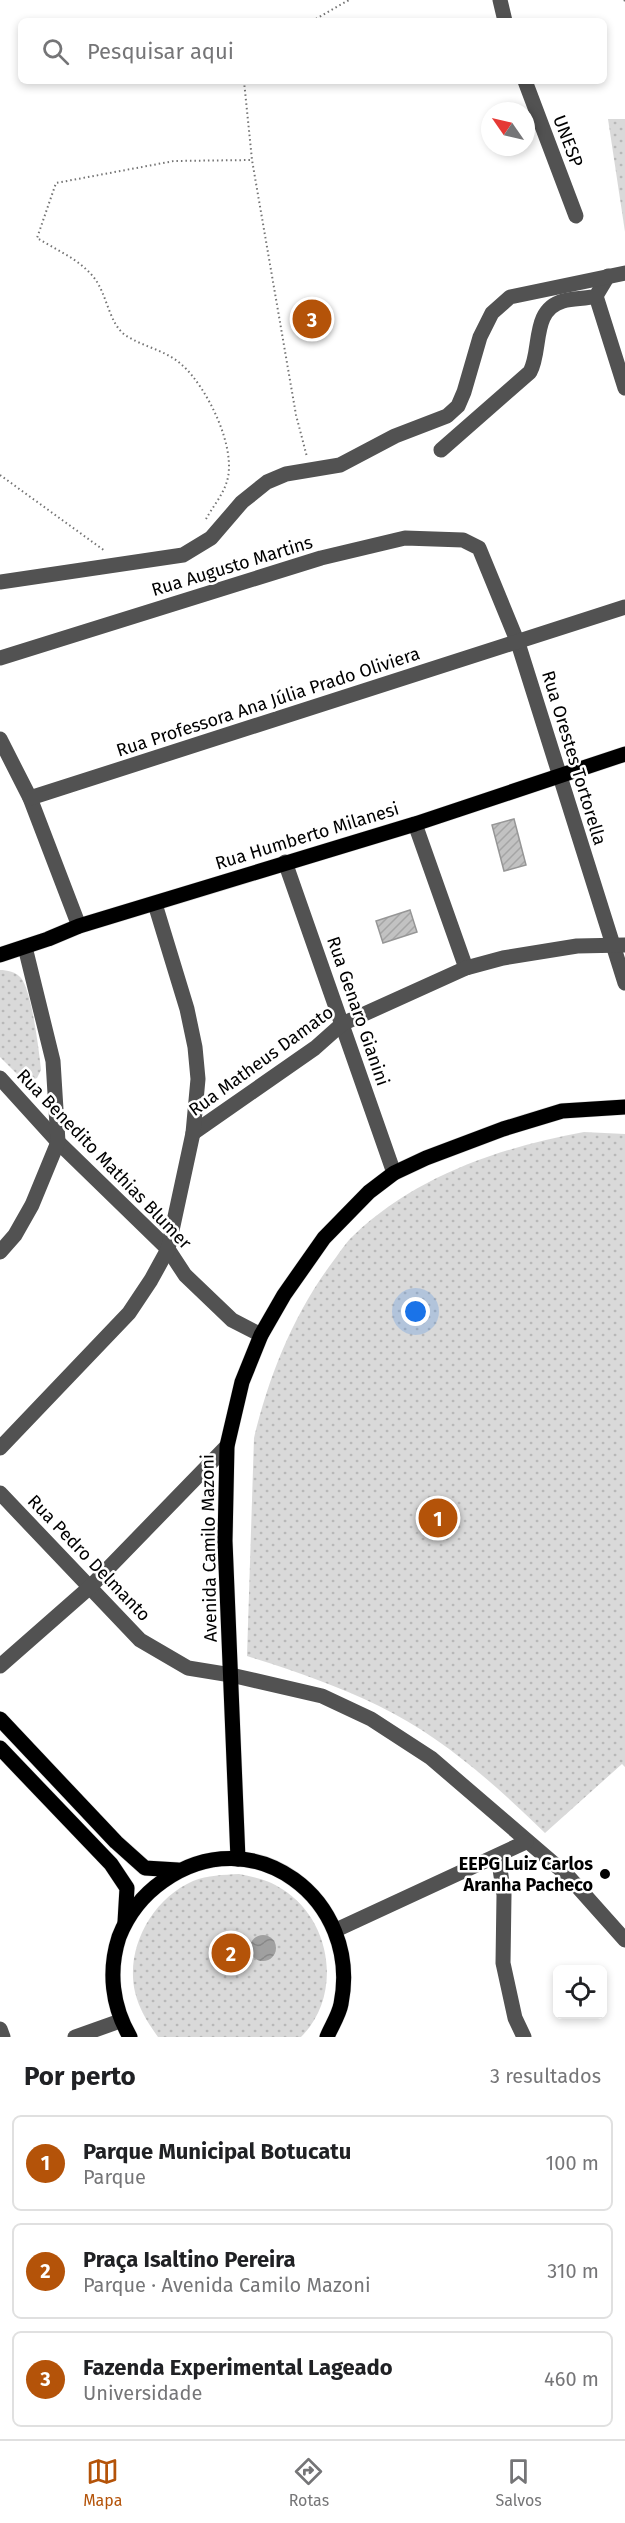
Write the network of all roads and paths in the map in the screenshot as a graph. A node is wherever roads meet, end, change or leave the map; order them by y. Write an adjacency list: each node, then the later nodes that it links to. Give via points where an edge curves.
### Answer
1 (349, 0): 3 (path)
2 (500, 0): 4 (street)
3 (317, 18)
4 (504, 18)
5 (244, 84): 7 (path)
6 (526, 84): 8 (street, UNESP)
7 (252, 160): 14 (path, via 296,415); 16 (path, via 174,161 56,183 37,238 67,253 95,279 125,335 182,365 221,423 229,466 227,483 203,524)
8 (576, 216)
9 (625, 273): 10 (street)
10 (608, 276): 11 (street); 14 (street, via 510,297 492,313 480,337 464,393 447,416 380,444 351,461)
11 (596, 296): 12 (street); 13 (street, via 562,301 552,307 540,326 530,372)
12 (625, 388)
13 (441, 450)
14 (310, 469): 16 (street, via 286,474 254,491)
15 (0, 475): 18 (path)
16 (197, 547): 18 (street, via 183,555)
17 (479, 548): 21 (street, Rua Orestes Tortorella); 22 (street, Rua Augusto Martins, via 463,540 405,538 321,558)
18 (125, 564): 19 (street)
19 (0, 582)
20 (625, 607): 21 (street, Rua Professora Ana Júlia Prado Oliviera)
21 (518, 643): 25 (street, Rua Orestes Tortorella); 26 (street, Rua Professora Ana Júlia Prado Oliviera)
22 (0, 658)
23 (0, 739): 26 (street)
24 (625, 754): 25 (main road, Rua Humberto Milanesi)
25 (560, 777): 27 (main road, Rua Humberto Milanesi); 31 (street, Rua Orestes Tortorella)
26 (30, 798): 30 (street)
27 (415, 824): 28 (main road, Rua Humberto Milanesi); 34 (street)
28 (285, 862): 29 (main road, Rua Humberto Milanesi); 36 (street, Rua Genaro Gianini)
29 (156, 904): 30 (main road, Rua Humberto Milanesi); 39 (street, via 188,1009 195,1047 198,1079)
30 (79, 926): 32 (main road, Rua Humberto Milanesi)
31 (619, 945): 34 (street, Rua Matheus Damato, via 524,954); 35 (street, Rua Orestes Tortorella)
32 (25, 947): 33 (main road, Rua Humberto Milanesi); 40 (street, via 53,1061)
33 (0, 955)
34 (466, 968): 36 (street, Rua Matheus Damato)
35 (625, 983)
36 (342, 1024): 39 (street, Rua Matheus Damato, via 315,1048); 41 (street, Rua Genaro Gianini)
37 (0, 1078): 40 (street, Rua Benedito Mathias Blumer)
38 (625, 1107): 41 (main road, Avenida Camilo Mazoni, via 562,1111 492,1133)
39 (193, 1133): 42 (street)
40 (58, 1142): 42 (street, Rua Benedito Mathias Blumer); 43 (street, via 32,1205)
41 (394, 1173): 44 (main road, Avenida Camilo Mazoni, via 369,1192 324,1238)
42 (168, 1249): 44 (street, Rua Benedito Mathias Blumer, via 185,1275 232,1320); 46 (street, via 129,1313)
43 (0, 1252)
44 (261, 1335): 45 (main road, Avenida Camilo Mazoni, via 242,1382)
45 (227, 1446): 48 (street); 50 (main road, Avenida Camilo Mazoni, via 225,1541)
46 (0, 1448)
47 (0, 1494): 48 (street, Rua Pedro Delmanto)
48 (90, 1587): 49 (street); 50 (street, Rua Pedro Delmanto, via 140,1640 188,1668)
49 (0, 1666)
50 (231, 1675): 53 (street, Rua Pedro Delmanto, via 322,1696 371,1719 431,1758); 55 (main road, Avenida Camilo Mazoni)
51 (0, 1719): 56 (main road, via 145,1868)
52 (0, 1748): 57 (main road, via 111,1864 126,1888)
53 (526, 1842): 54 (street); 59 (street, Rua Pedro Delmanto, via 567,1875)
54 (498, 1856): 58 (street); 66 (street, via 504,1895 503,1963 515,2018)
55 (238, 1859): 56 (main road, via 207,1861); 58 (main road, via 262,1864 293,1878 323,1907)
56 (178, 1870): 57 (main road, via 147,1892)
57 (124, 1922): 60 (main road, via 114,1954 112,1988)
58 (336, 1929): 65 (main road, via 345,1967 341,2006)
59 (625, 1940)
60 (120, 2021): 63 (street); 64 (main road)
61 (0, 2029): 62 (street)
62 (3, 2037)
63 (75, 2037)
64 (130, 2037)
65 (327, 2037)
66 (524, 2037)

